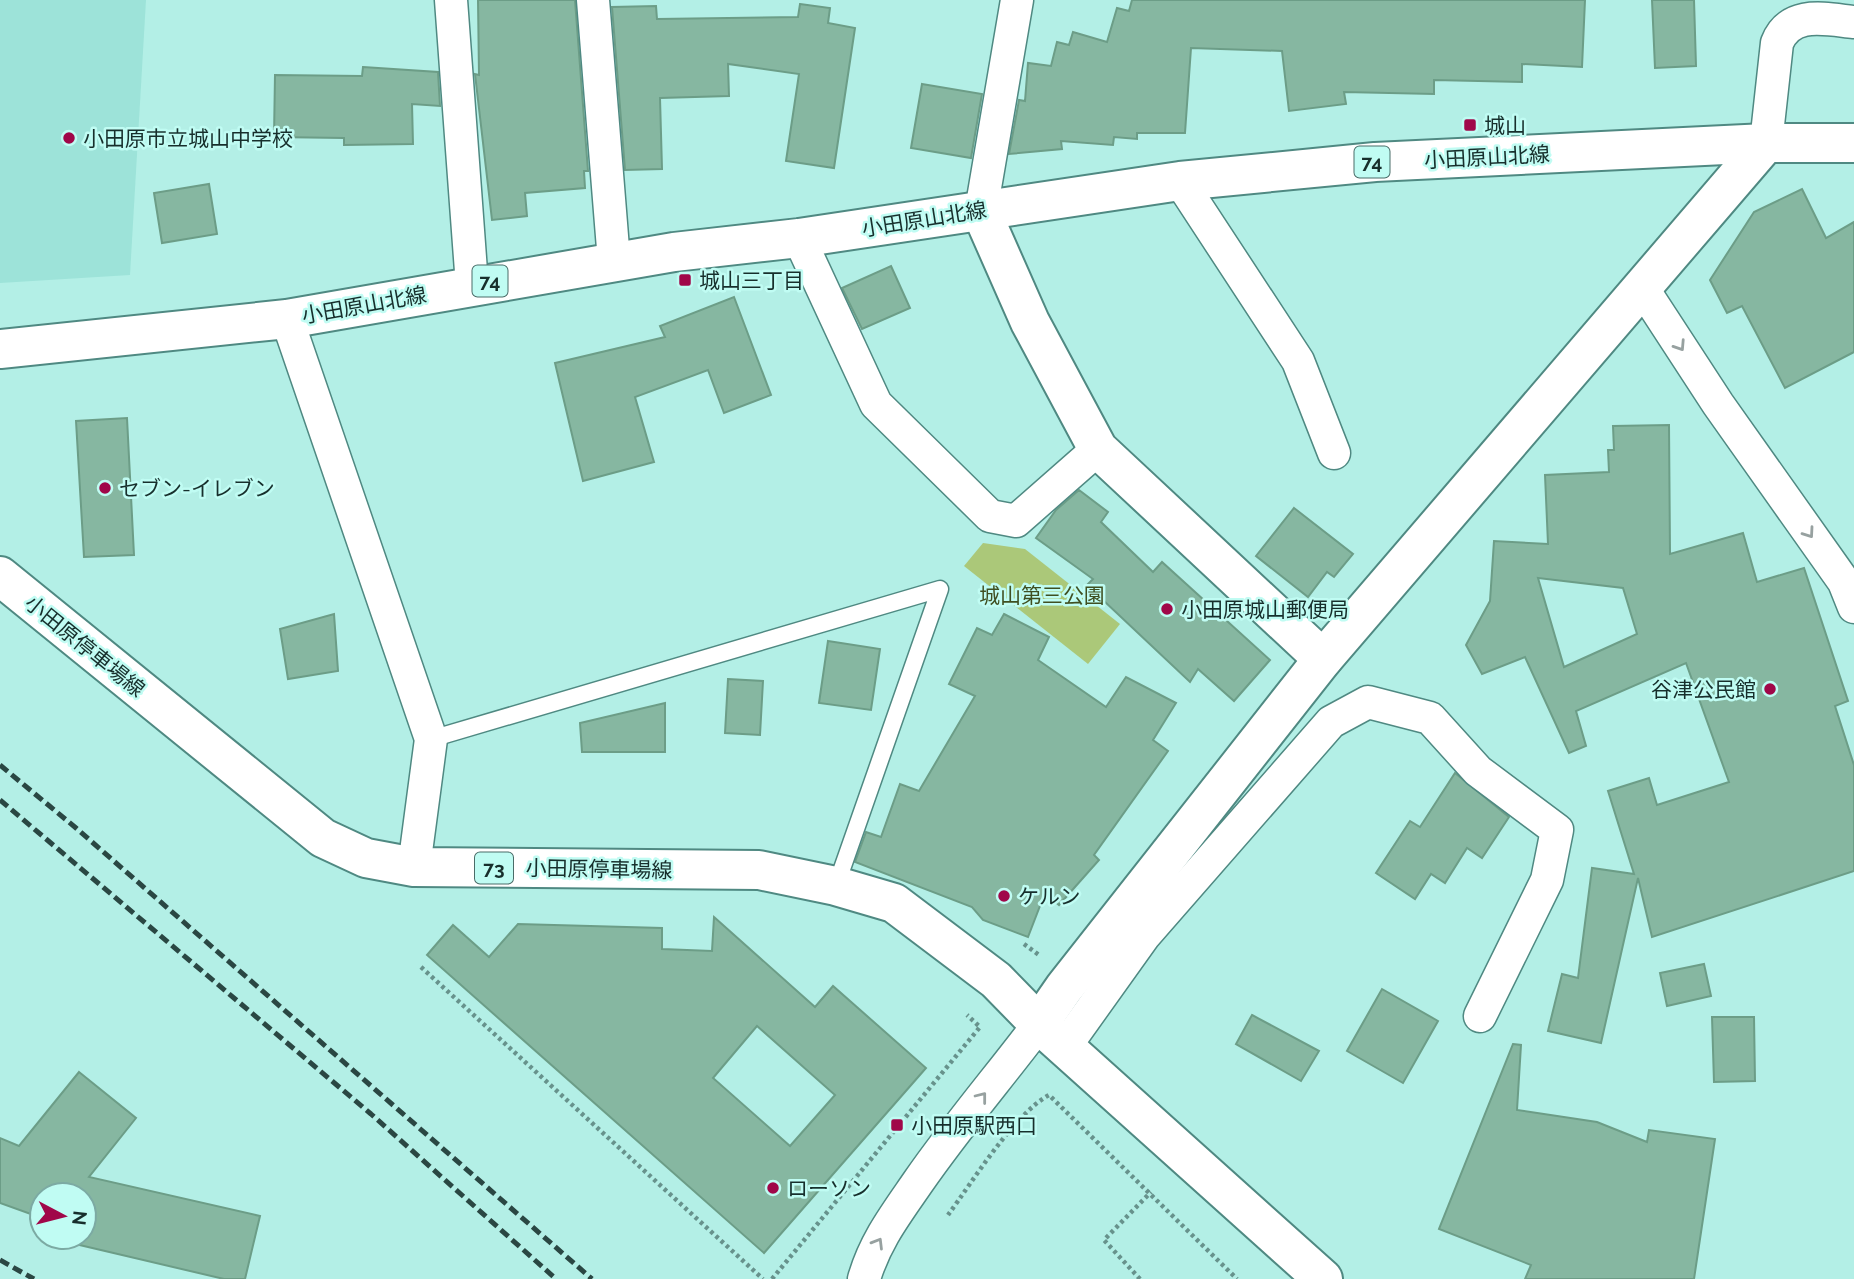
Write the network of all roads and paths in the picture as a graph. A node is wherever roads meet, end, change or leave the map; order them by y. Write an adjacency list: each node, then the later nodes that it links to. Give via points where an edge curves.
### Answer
1 (451, 0): 11 (street)
2 (593, 0): 10 (street)
3 (1017, 0): 8 (street)
4 (1854, 22): 5 (street, via 1796,20 1782,30)
5 (1766, 143): 6 (main road, 小田原山北線 / 74); 7 (main road, 小田原山北線 / 74, via 1375,162); 12 (main road)
6 (1854, 143)
7 (1180, 181): 8 (main road, 小田原山北線 / 74); 16 (street, via 1298,361)
8 (981, 211): 9 (main road, 小田原山北線 / 74); 15 (main road, via 1030,322)
9 (799, 238): 10 (main road, 小田原山北線 / 74); 15 (street, via 876,404 990,516 1016,521)
10 (614, 261): 11 (main road, 小田原山北線 / 74)
11 (472, 285): 13 (main road, 小田原山北線 / 74)
12 (1643, 289): 18 (street, one-way to 18, via 1844,582); 19 (main road)
13 (286, 319): 14 (main road, 小田原山北線 / 74); 20 (street)
14 (0, 349)
15 (1098, 449): 19 (main road)
16 (1334, 453)
17 (0, 576): 21 (main road, 小田原停車場線 / 73, via 323,838 366,858)
18 (1854, 607)
19 (1323, 659): 28 (main road, via 1064,988)
20 (431, 739): 21 (street); 22 (lane, via 940,589)
21 (414, 867): 22 (main road, 小田原停車場線 / 73, via 759,870)
22 (836, 886): 28 (main road, 小田原停車場線 / 73, via 894,903 996,980)
23 (1024, 944): 24 (path)
24 (1038, 957)
25 (421, 967): 31 (path)
26 (967, 1015): 32 (path, via 980,1027)
27 (1480, 1016): 28 (street, via 1548,880 1557,830 1478,771 1430,718 1368,702 1331,722)
28 (1051, 1036): 33 (street, one-way to 28, via 873,1249 940,1151); 36 (main road, 小田原停車場線)
29 (1151, 1192): 30 (path, via 1049,1096 1021,1118); 34 (path, via 1104,1240); 35 (path)
30 (948, 1215)
31 (763, 1279)
32 (772, 1279)
33 (864, 1279)
34 (1140, 1279)
35 (1237, 1279)
36 (1323, 1279)

